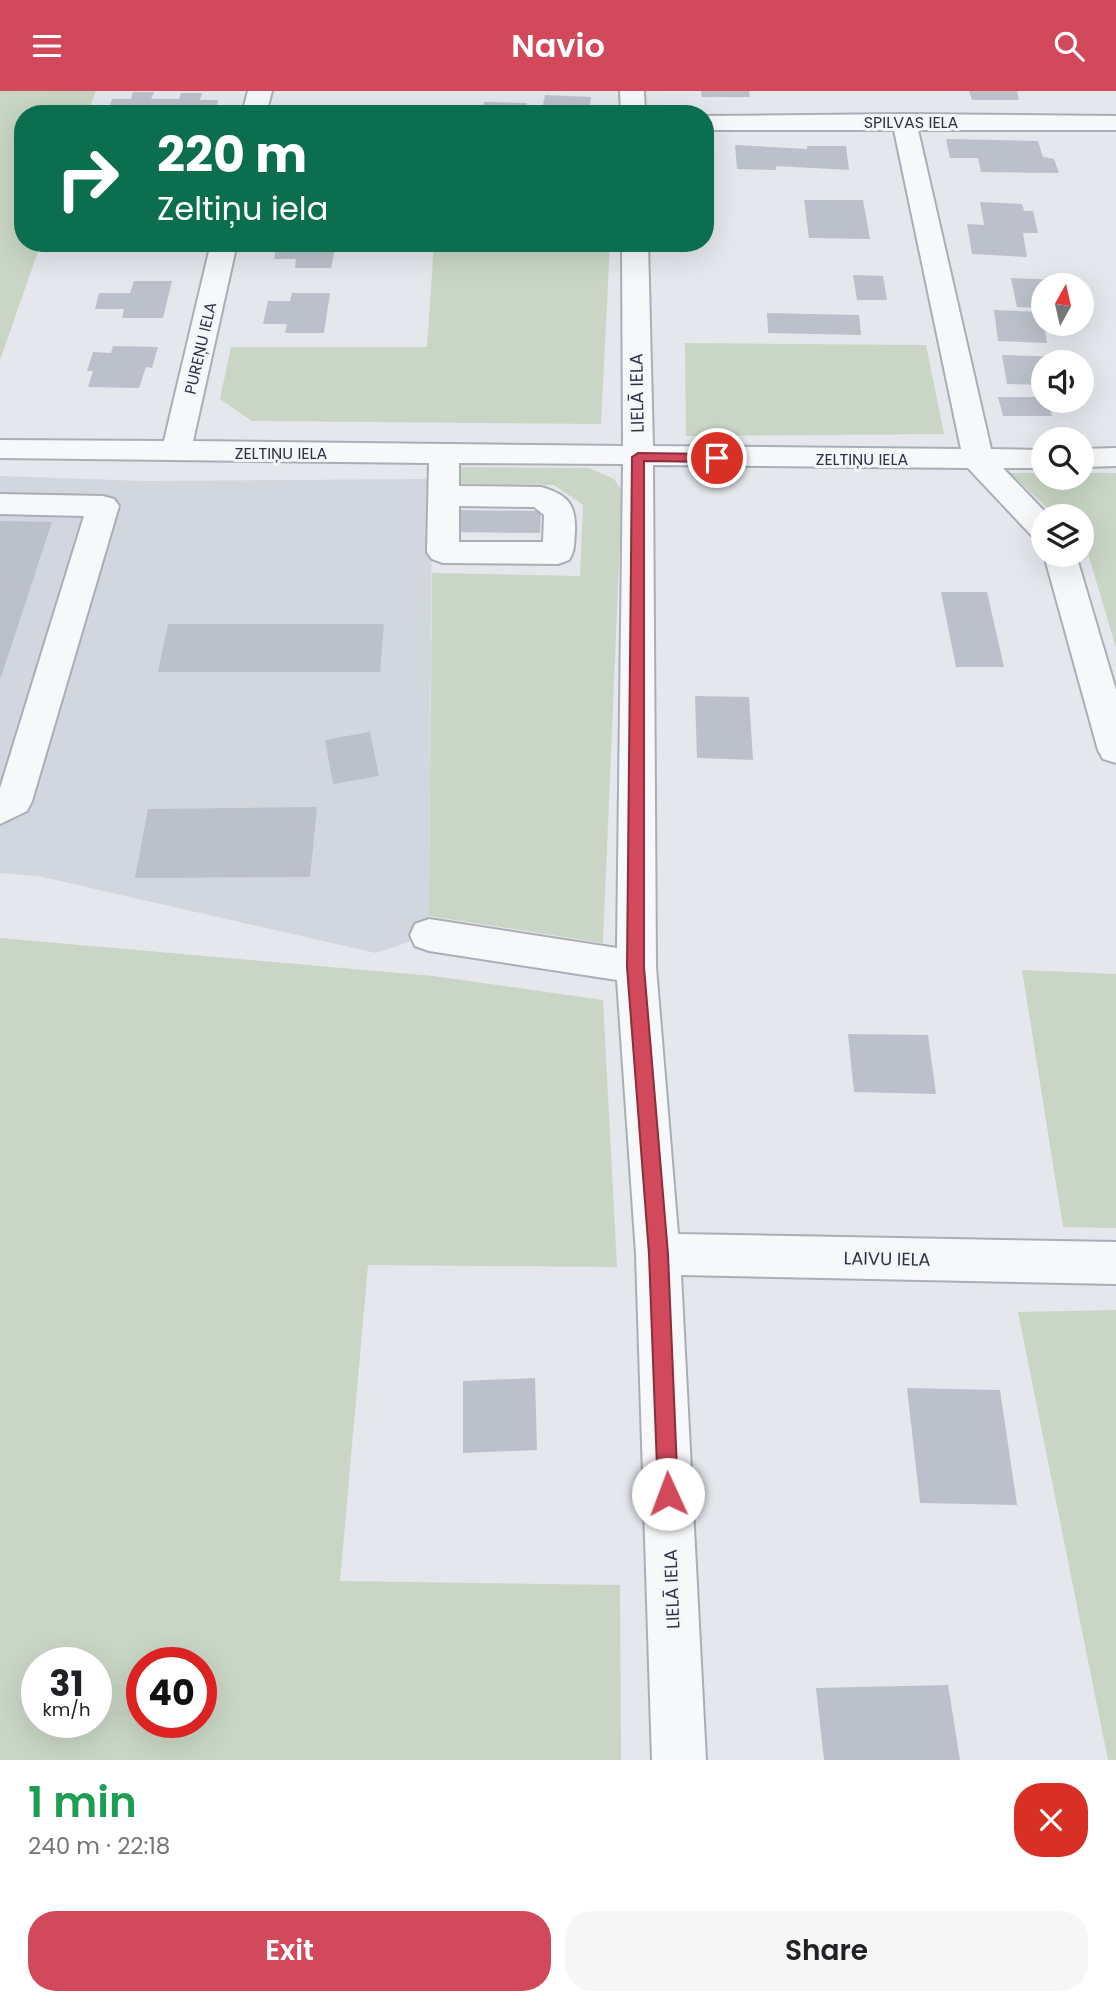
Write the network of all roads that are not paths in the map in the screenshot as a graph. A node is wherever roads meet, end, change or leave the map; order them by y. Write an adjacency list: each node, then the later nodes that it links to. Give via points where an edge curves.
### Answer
1 (904, 121): 2 (street, SPILVAS IELA, via 850,111); 3 (street, SPILVAS IELA); 13 (street)
2 (714, 122)
3 (1116, 123)
4 (223, 252): 7 (street, PUREŅU IELA)
5 (635, 252): 9 (street, LIELĀ IELA)
6 (0, 449): 7 (street, ZELTIŅU IELA)
7 (176, 452): 8 (street, ZELTIŅU IELA)
8 (444, 455): 9 (street, ZELTIŅU IELA); 14 (street)
9 (638, 457): 13 (street, ZELTIŅU IELA); 21 (street, LIELĀ IELA)
10 (1116, 457): 11 (street)
11 (1094, 458)
12 (1031, 459): 13 (street, ZELTIŅU IELA)
13 (978, 460): 16 (street)
14 (443, 496)
15 (0, 503): 19 (street, via 103,506 14,800)
16 (1031, 516)
17 (1063, 567): 18 (street)
18 (1116, 750)
19 (0, 810)
20 (429, 935): 21 (street)
21 (636, 967): 22 (street, LIELĀ IELA)
22 (658, 1254): 23 (street, LAIVU IELA); 24 (street, LIELĀ IELA)
23 (1116, 1263)
24 (679, 1760)

